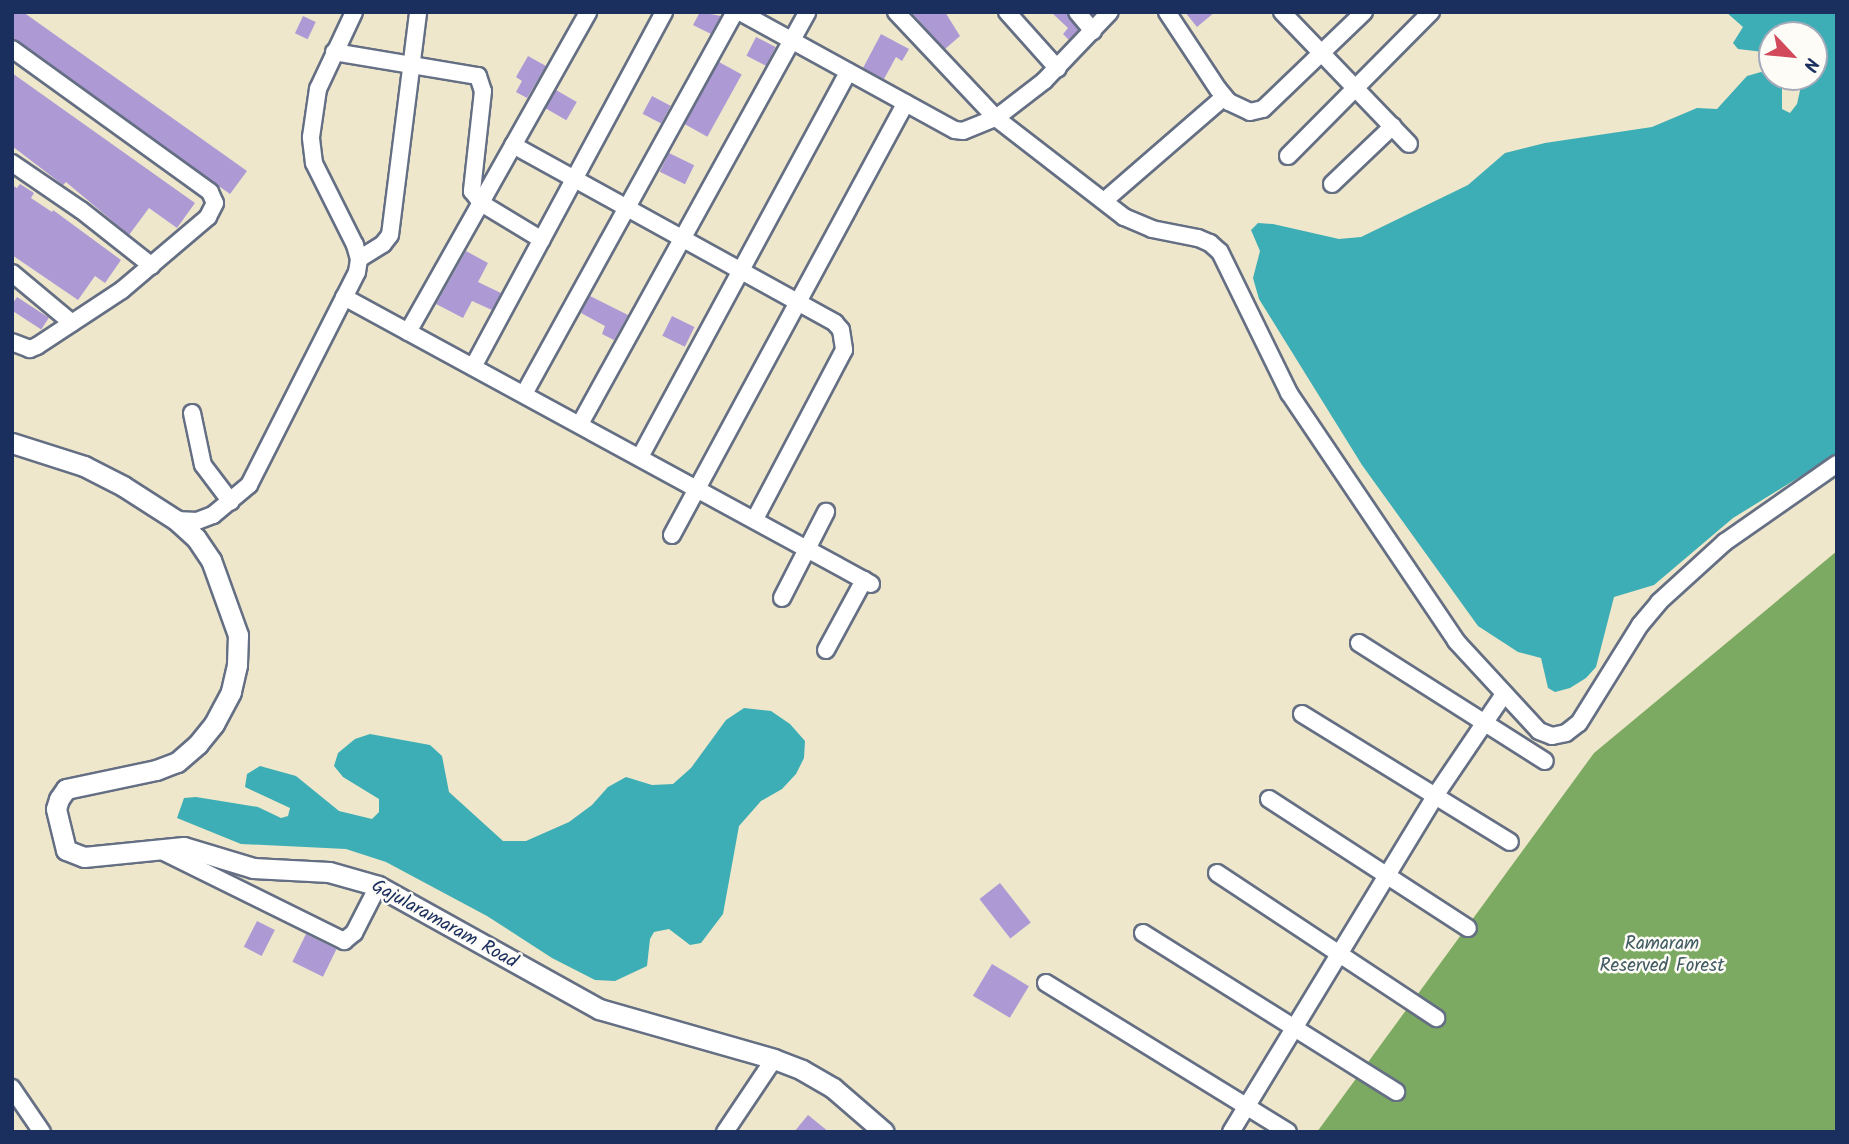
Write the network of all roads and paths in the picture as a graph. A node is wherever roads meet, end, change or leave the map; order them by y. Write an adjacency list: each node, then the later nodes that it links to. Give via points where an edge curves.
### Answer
1 (354, 12): 18 (street)
2 (418, 12): 20 (street)
3 (588, 12): 29 (street)
4 (664, 12): 32 (street)
5 (738, 12): 16 (street); 36 (street)
6 (807, 12): 16 (street)
7 (896, 12): 26 (street)
8 (1007, 12): 21 (street)
9 (1077, 12): 15 (street)
10 (1110, 12): 15 (street)
11 (1364, 12): 19 (street)
12 (1431, 12): 23 (street)
13 (1172, 14): 24 (street)
14 (1292, 16): 19 (street)
15 (1093, 31): 21 (street)
16 (789, 39): 22 (street); 37 (street)
17 (12, 49): 40 (street, via 210,192 215,204 208,217)
18 (334, 52): 20 (street); 39 (street, via 318,89 311,137 314,163)
19 (1322, 54): 23 (street); 24 (street, via 1263,109 1250,112)
20 (410, 64): 35 (street, via 478,76 483,91 472,191); 39 (street, via 390,235)
21 (1058, 69): 26 (street)
22 (848, 72): 25 (street); 41 (street)
23 (1354, 87): 27 (street); 30 (street)
24 (1224, 97): 34 (street)
25 (906, 103): 26 (street, via 955,130 969,130); 44 (street)
26 (996, 118): 34 (street)
27 (1393, 126): 28 (street); 33 (street)
28 (1409, 144)
29 (513, 145): 32 (street); 35 (street)
30 (1288, 156)
31 (12, 163): 40 (street)
32 (574, 179): 36 (street); 38 (street)
33 (1332, 184)
34 (1104, 201): 65 (street, via 1141,225 1198,238 1220,252 1289,393 1456,641)
35 (481, 203): 38 (street); 46 (street)
36 (627, 208): 37 (street); 49 (street)
37 (681, 238): 41 (street); 51 (street)
38 (541, 240): 48 (street)
39 (359, 259): 43 (street)
40 (152, 266): 45 (street)
41 (741, 271): 44 (street); 53 (street)
42 (12, 273): 45 (street)
43 (344, 297): 46 (street); 56 (street, via 249,485)
44 (798, 302): 55 (street); 58 (street, via 835,323 844,350)
45 (72, 323): 47 (street, via 30,349)
46 (408, 332): 48 (street)
47 (12, 342)
48 (473, 367): 49 (street)
49 (524, 394): 51 (street)
50 (192, 413): 56 (street, via 203,465)
51 (580, 425): 53 (street)
52 (12, 443): 59 (main road, Gajularamaram Road, via 83,466)
53 (640, 457): 55 (street)
54 (1837, 464): 65 (street, via 1726,542 1659,602 1578,723 1566,733 1552,736 1539,731)
55 (697, 488): 58 (street); 60 (street)
56 (231, 502): 59 (street, via 197,521)
57 (826, 512): 61 (street)
58 (755, 519): 61 (street)
59 (176, 520): 72 (main road, Gajularamaram Road, via 211,560 226,597 238,635 231,692 214,724 177,762 66,789 57,809 62,841 75,855 84,858)
60 (672, 535)
61 (806, 547): 62 (street); 64 (street, via 867,582)
62 (782, 598)
63 (1359, 643): 67 (street)
64 (826, 650)
65 (1504, 694): 67 (street)
66 (1302, 715): 69 (street)
67 (1485, 722): 68 (street); 69 (street)
68 (1545, 761)
69 (1436, 796): 71 (street); 74 (street)
70 (1269, 799): 74 (street)
71 (1510, 842)
72 (158, 849): 75 (main road, Gajularamaram Road, via 184,847 253,868 329,872); 75 (street, via 344,941 354,933)
73 (1217, 873): 78 (street)
74 (1387, 875): 76 (street); 78 (street)
75 (378, 886): 82 (main road, Gajularamaram Road, via 599,1009)
76 (1468, 928)
77 (1143, 933): 81 (street)
78 (1339, 954): 80 (street); 81 (street)
79 (1046, 983): 85 (street)
80 (1436, 1018)
81 (1294, 1028): 84 (street); 85 (street)
82 (775, 1059): 87 (street); 88 (main road, Gajularamaram Road, via 833,1088)
83 (12, 1087): 86 (street)
84 (1396, 1092)
85 (1246, 1106): 89 (street); 90 (street)
86 (42, 1132)
87 (725, 1132)
88 (884, 1132)
89 (1231, 1132)
90 (1288, 1132)

